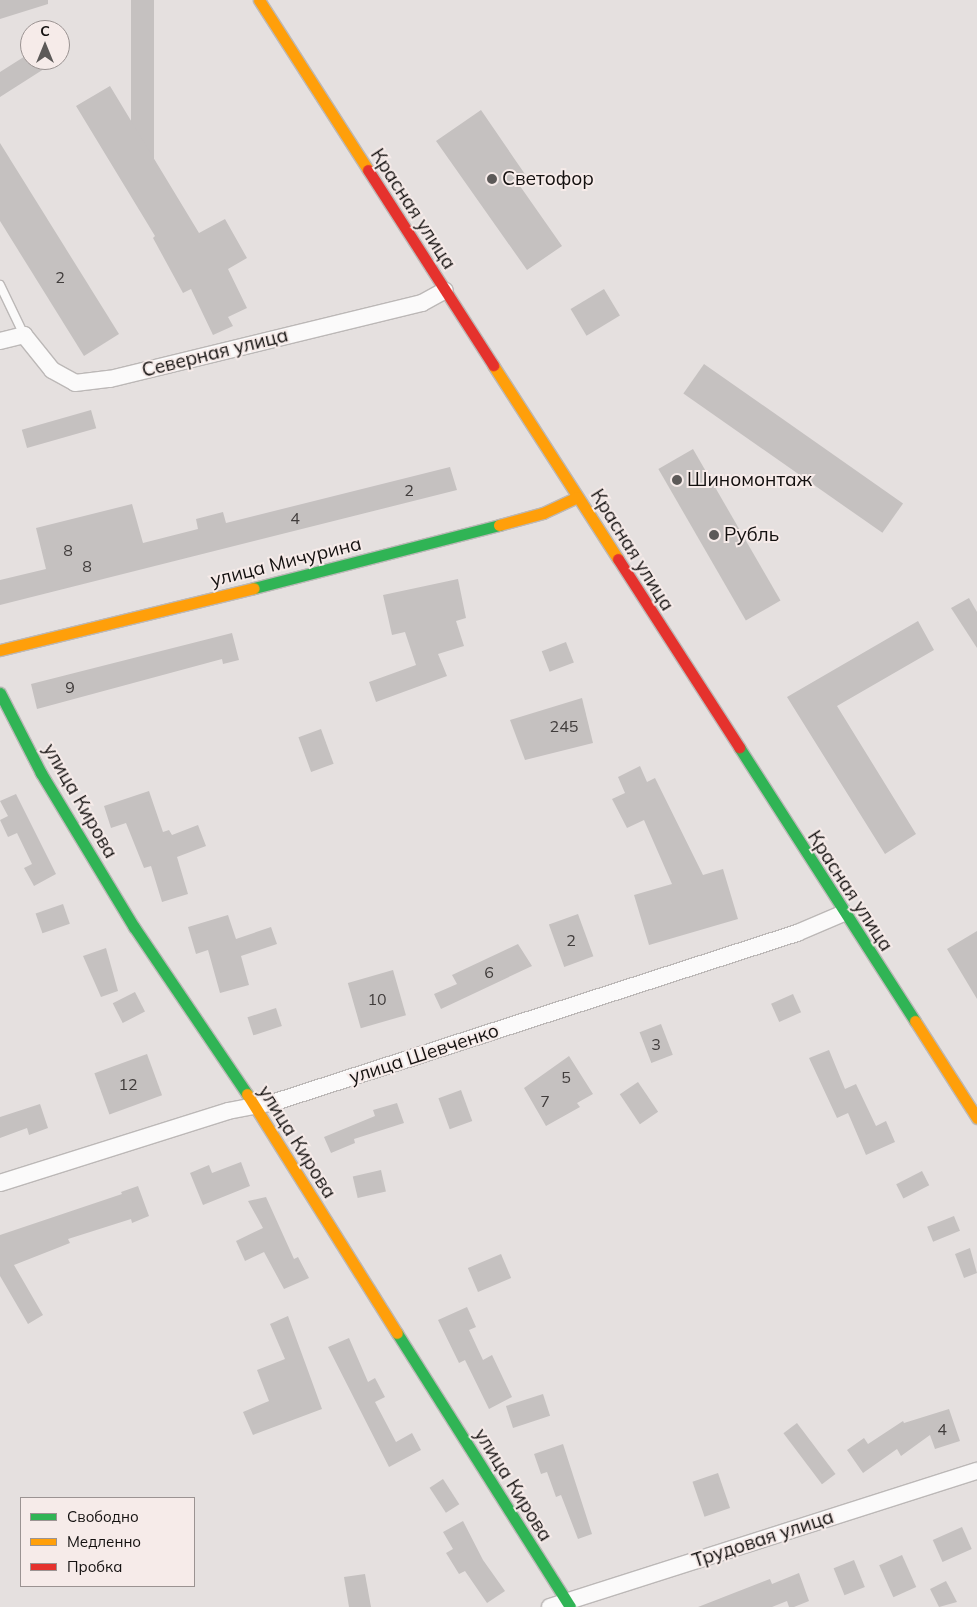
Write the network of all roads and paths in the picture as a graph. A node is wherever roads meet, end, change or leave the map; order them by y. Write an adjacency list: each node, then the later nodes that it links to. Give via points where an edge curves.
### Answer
1 (259, 0): 3 (street, Красная улица)
2 (0, 285): 4 (lane)
3 (445, 290): 4 (street, Северная улица, via 422,303 110,379 75,383 52,370); 6 (street, Красная улица)
4 (24, 335): 5 (street)
5 (0, 341)
6 (577, 497): 7 (street, улица Мичурина, via 544,513 358,563); 9 (street, Красная улица)
7 (0, 650)
8 (0, 693): 10 (street, улица Кирова, via 41,773 134,927)
9 (844, 913): 10 (street, улица Шевченко, via 778,939); 11 (street, Красная улица)
10 (253, 1106): 12 (street, улица Шевченко); 14 (street, улица Кирова)
11 (977, 1118)
12 (0, 1183)
13 (977, 1471): 14 (street, Трудовая улица)
14 (568, 1604): 15 (street, Трудовая улица)
15 (550, 1607)

